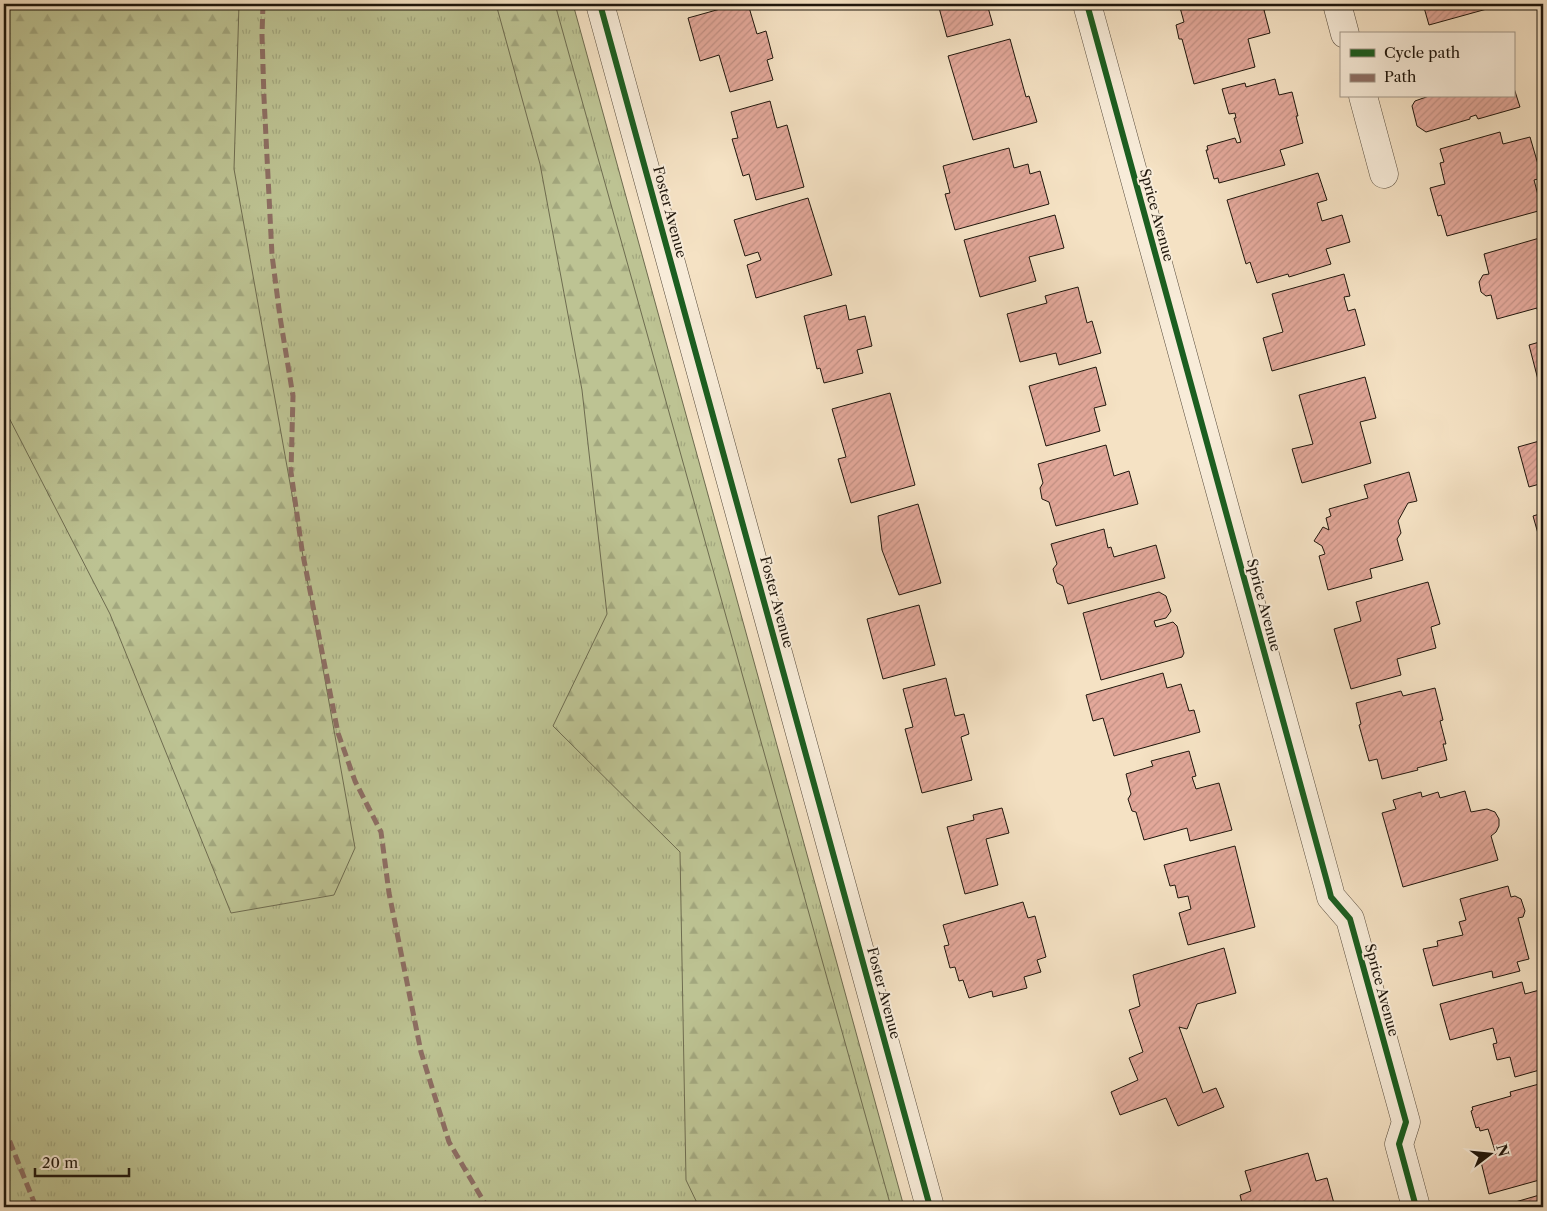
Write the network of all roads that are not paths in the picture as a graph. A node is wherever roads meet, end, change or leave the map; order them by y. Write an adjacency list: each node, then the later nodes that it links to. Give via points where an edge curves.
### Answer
1 (600, 4): 7 (street, Foster Avenue)
2 (1087, 4): 8 (street, Sprice Avenue, via 1331,898 1350,919 1406,1122 1399,1144)
3 (1337, 4): 4 (street)
4 (1344, 32)
5 (1363, 98): 6 (street)
6 (1384, 174)
7 (930, 1207)
8 (1416, 1207)

